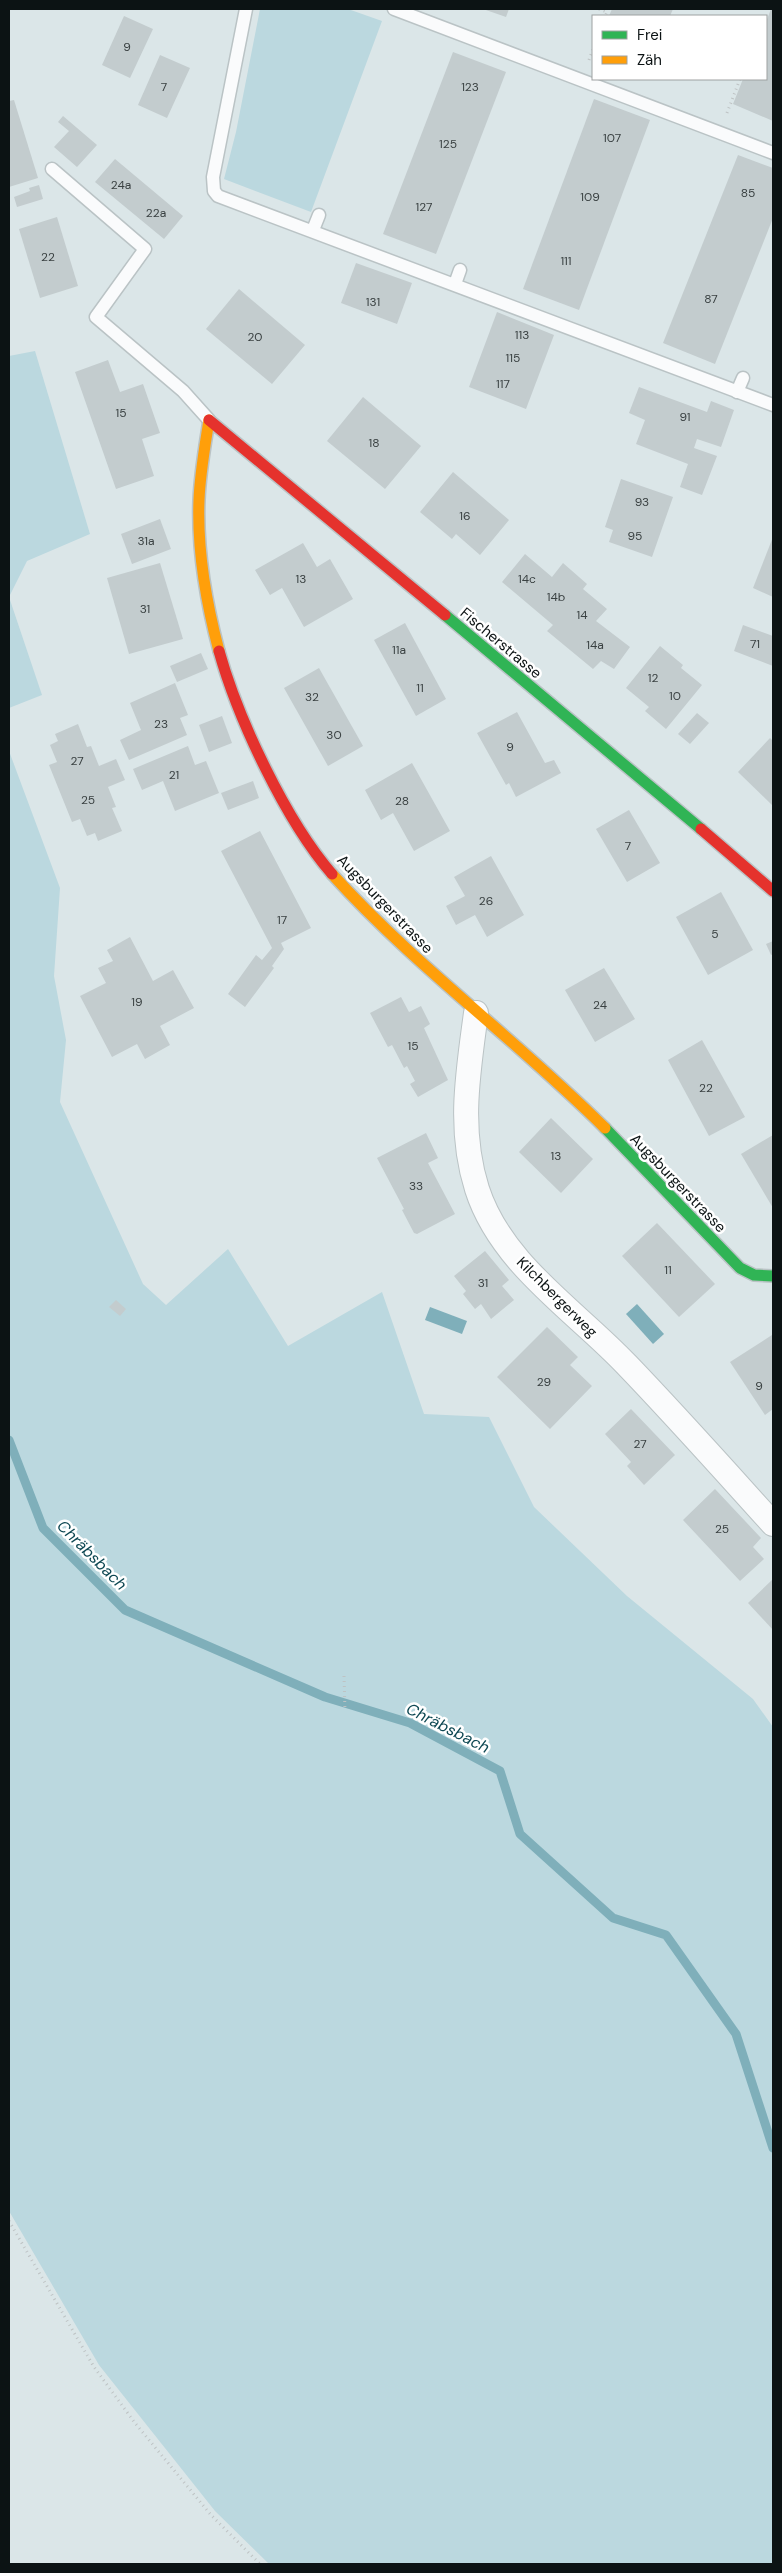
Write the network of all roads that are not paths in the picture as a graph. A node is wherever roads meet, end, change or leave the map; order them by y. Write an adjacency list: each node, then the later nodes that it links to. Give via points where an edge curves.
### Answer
1 (246, 9): 6 (lane, via 213,177 214,191 224,199)
2 (394, 9): 3 (lane)
3 (773, 153)
4 (52, 169): 12 (lane, via 145,248 96,317 183,391)
5 (319, 215): 6 (lane)
6 (313, 230): 8 (lane)
7 (460, 270): 8 (lane)
8 (455, 284): 10 (lane, via 598,333)
9 (742, 378): 10 (lane)
10 (738, 392): 11 (lane)
11 (773, 405)
12 (209, 420): 13 (street, Fischerstrasse); 14 (street, Augsburgerstrasse, via 200,480 198,523 202,569 229,687 257,750 303,835 338,882)
13 (773, 891)
14 (476, 1012): 15 (street, Augsburgerstrasse, via 548,1074 740,1268 754,1275); 16 (street, Kilchbergerweg, via 465,1103 469,1155 477,1189 489,1219 521,1263 626,1364)
15 (773, 1276)
16 (773, 1524)

